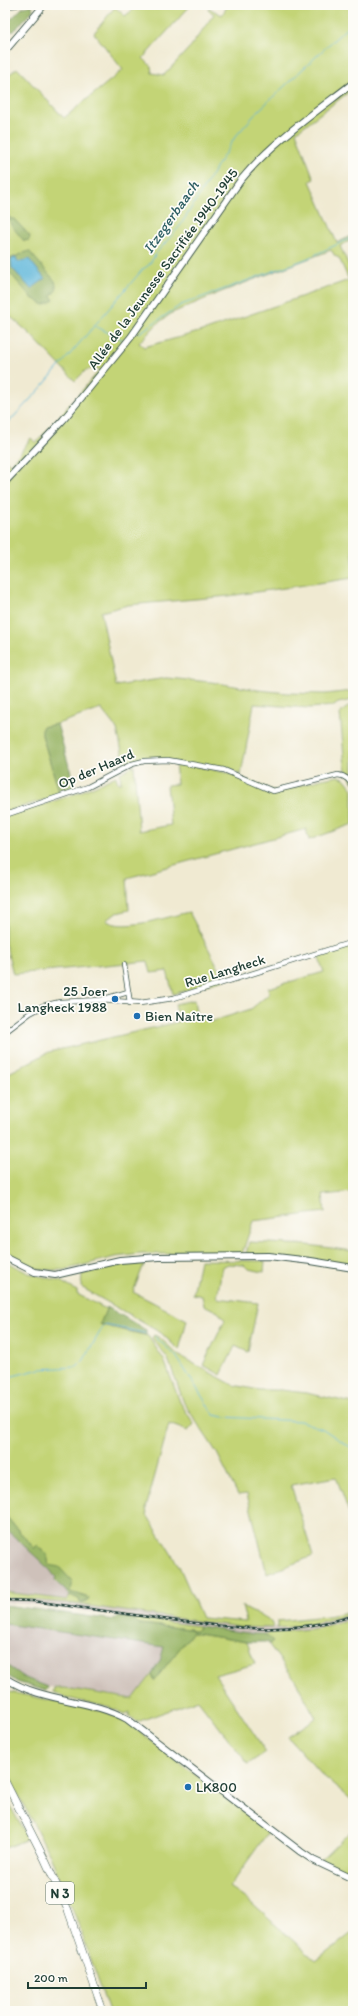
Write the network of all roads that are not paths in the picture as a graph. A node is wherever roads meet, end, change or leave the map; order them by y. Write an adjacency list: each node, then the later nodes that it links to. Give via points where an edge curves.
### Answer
1 (16, 5): 3 (street)
2 (44, 5): 4 (main road)
3 (5, 6)
4 (5, 51)
5 (353, 83): 6 (main road, Allée de la Jeunesse Sacrifiée 1940-1945, via 257,160 107,368)
6 (5, 482)
7 (353, 786): 8 (street, Op der Haard, via 347,779 338,775 273,791 224,770 176,761 151,760 132,764 88,788)
8 (5, 815)
9 (353, 942): 13 (street, Rue Langheck, via 174,998)
10 (124, 965): 11 (street)
11 (128, 992): 12 (street, Rue Langheck); 13 (street)
12 (100, 1000): 13 (street, Rue Langheck); 14 (street, Rue Langheck, via 60,1002 43,1006)
13 (130, 1004)
14 (5, 1032)
15 (5, 1257): 16 (main road, via 35,1272 55,1275 120,1260 159,1257 268,1256)
16 (353, 1268)
17 (5, 1678): 19 (main road, via 35,1693 108,1710 127,1719 301,1852)
18 (5, 1781): 20 (main road, N 3, via 68,1910)
19 (353, 1879)
20 (103, 2011)

